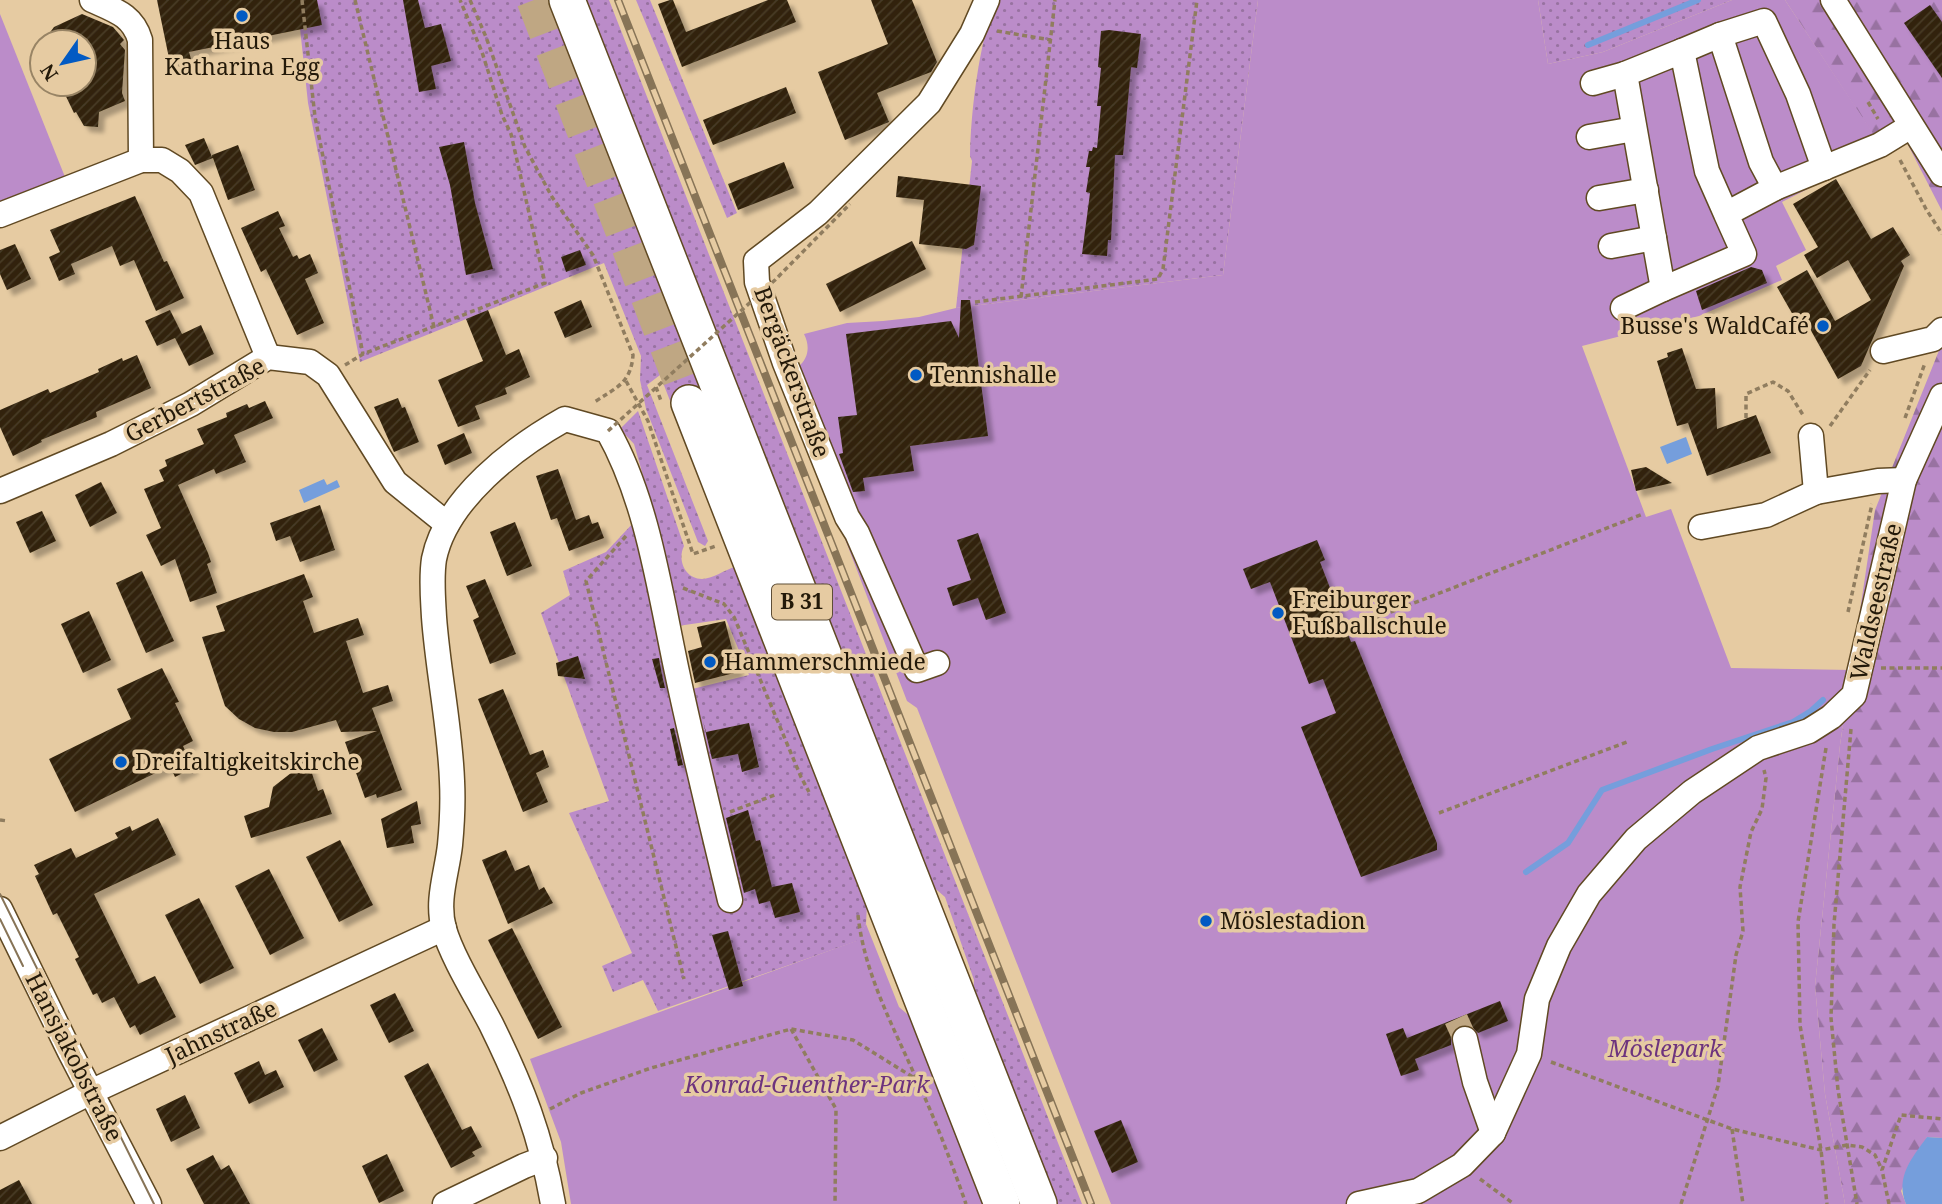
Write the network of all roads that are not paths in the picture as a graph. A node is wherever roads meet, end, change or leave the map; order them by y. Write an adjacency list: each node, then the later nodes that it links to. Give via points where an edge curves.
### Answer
1 (92, 0): 12 (street, via 125,15 140,40)
2 (567, 0): 48 (highway, B 31)
3 (987, 0): 35 (street, Bergäckerstraße, via 950,73 929,103 831,201 756,261 757,282 785,363 847,517 917,670)
4 (1833, 0): 9 (street)
5 (1720, 36): 6 (street); 13 (street, via 1764,20 1798,94); 15 (street, via 1761,162)
6 (1682, 51): 7 (street); 18 (street, via 1707,171)
7 (1625, 74): 8 (street); 10 (street)
8 (1593, 83)
9 (1911, 126): 13 (street); 14 (street)
10 (1634, 129): 11 (street); 16 (street)
11 (1589, 136)
12 (141, 160): 19 (street); 26 (street, via 162,160 201,193)
13 (1824, 168): 15 (street)
14 (1942, 174)
15 (1775, 188): 18 (street)
16 (1646, 190): 17 (street); 20 (street)
17 (1599, 198)
18 (1727, 214): 22 (street, via 1744,254)
19 (0, 215)
20 (1654, 238): 21 (street); 22 (street)
21 (1611, 246)
22 (1664, 289): 23 (street)
23 (1623, 307)
24 (1942, 330): 25 (street, via 1933,339)
25 (1883, 351)
26 (268, 357): 31 (street, Gerbertstraße, via 123,439); 33 (street, Gerbertstraße, via 310,362 328,374 395,482)
27 (1942, 396): 30 (street, Waldseestraße)
28 (677, 407): 47 (highway, B 31)
29 (1811, 436): 32 (street)
30 (1904, 480): 32 (street); 41 (street, Waldseestraße, via 1854,695 1809,731 1758,748 1692,792 1645,831 1589,894 1536,999 1529,1054)
31 (0, 491)
32 (1816, 492): 34 (street, via 1766,515)
33 (447, 524): 36 (street, via 476,487 535,436 565,419 608,431 623,457 642,519); 38 (street, via 432,581 452,781 450,845 441,896)
34 (1701, 527)
35 (937, 663)
36 (730, 900)
37 (0, 909): 40 (street, Hansjakobstraße)
38 (444, 928): 40 (street, Jahnstraße); 43 (street, via 513,1068)
39 (1465, 1039): 41 (street)
40 (92, 1092): 42 (street, Jahnstraße); 44 (street, Hansjakobstraße)
41 (1493, 1133): 49 (street, Waldseestraße, via 1462,1165 1418,1191)
42 (0, 1138)
43 (545, 1158): 45 (street); 46 (street)
44 (149, 1204)
45 (445, 1204)
46 (553, 1204)
47 (1002, 1204)
48 (1039, 1204)
49 (1359, 1204)

